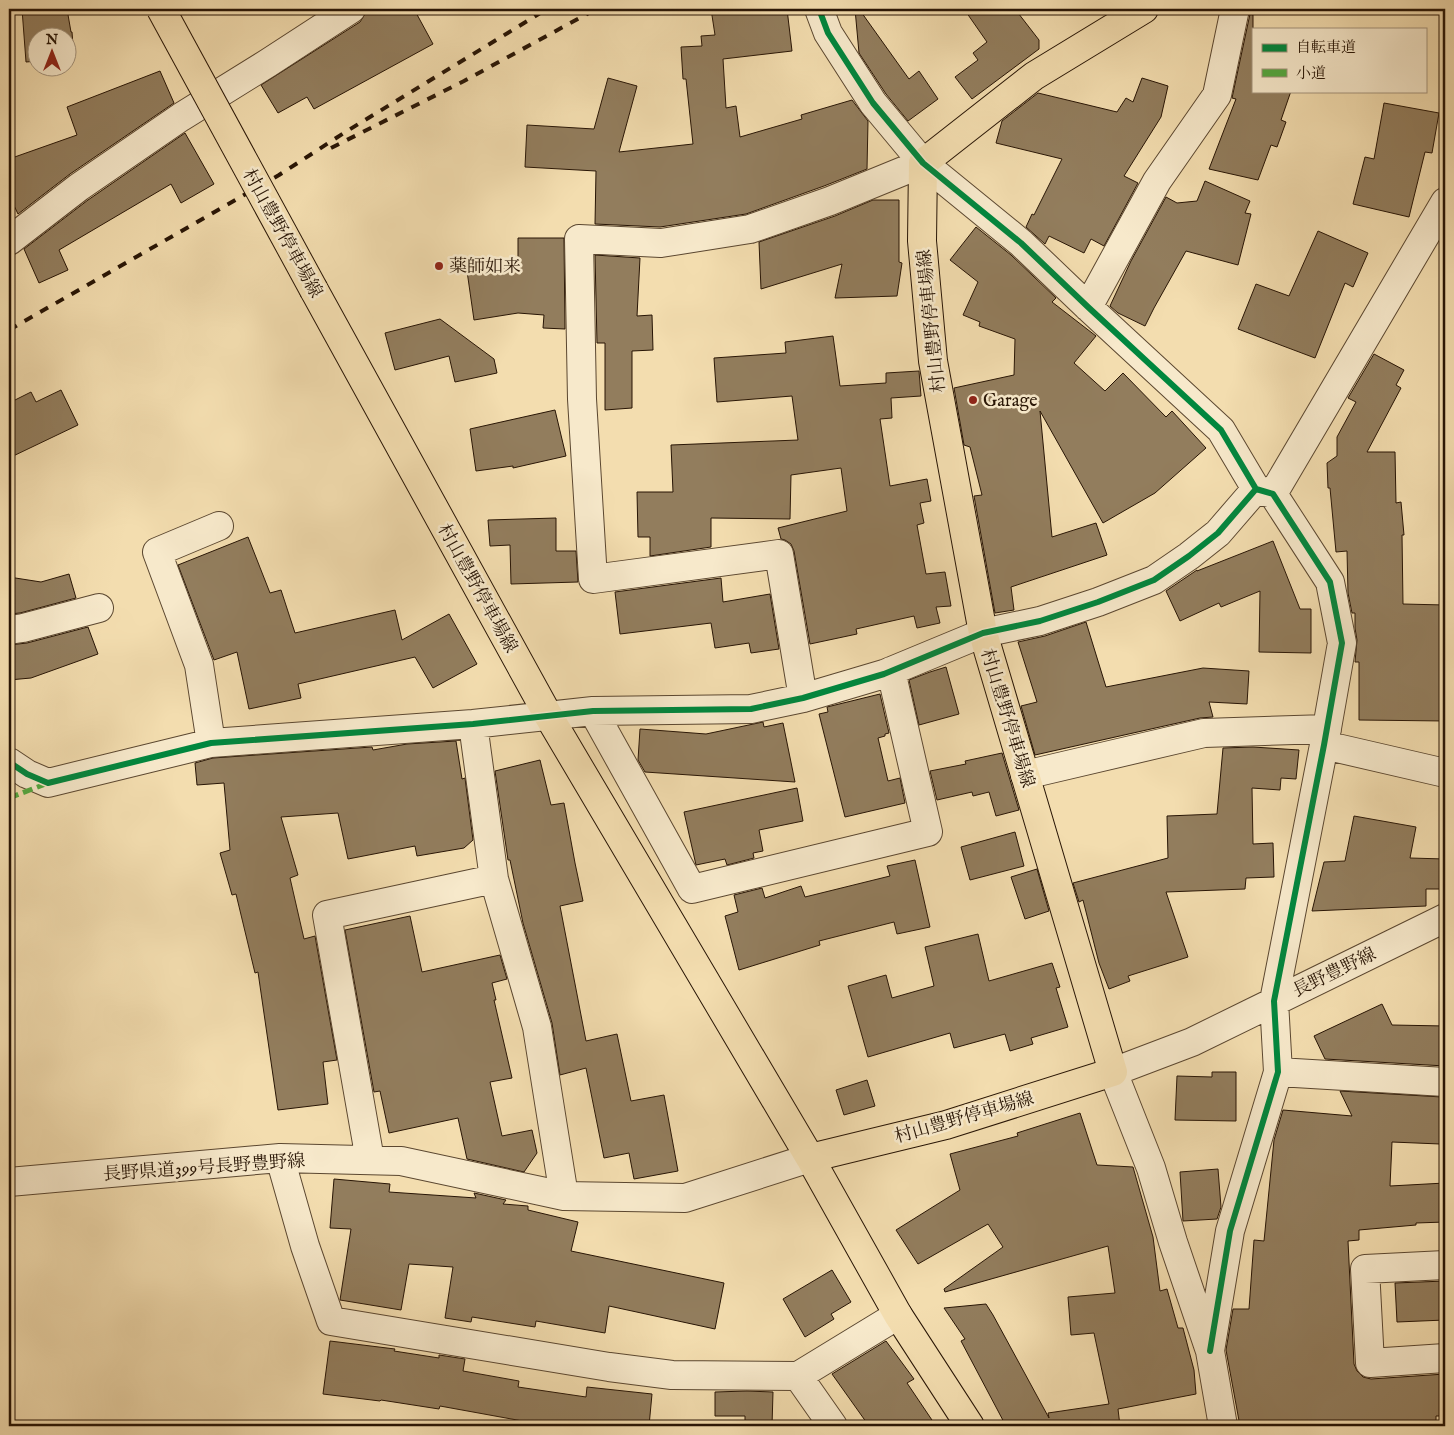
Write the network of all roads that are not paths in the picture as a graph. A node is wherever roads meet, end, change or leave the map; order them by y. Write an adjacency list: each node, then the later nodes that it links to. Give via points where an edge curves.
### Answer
1 (161, 9): 18 (main road, 村山豊野停車場線, bridge)
2 (351, 9): 8 (street, via 181,117 79,187)
3 (819, 9): 6 (street, via 828,33 873,103)
4 (1144, 9): 6 (main road, via 1034,76)
5 (1235, 9): 9 (street, via 1217,95 1157,181)
6 (923, 162): 9 (street, via 1021,243); 14 (main road, 村山豊野停車場線, via 922,241 933,361); 16 (street, via 830,201 750,229 661,243 579,239 582,399 593,579 779,554)
7 (1445, 202): 10 (street)
8 (9, 241)
9 (1088, 307): 10 (street, via 1221,430)
10 (1264, 492): 14 (street, via 1218,533 1154,580 1040,620); 20 (street, via 1330,582 1342,642)
11 (219, 526): 21 (street, via 157,552 199,665)
12 (98, 608): 13 (street)
13 (9, 630)
14 (983, 633): 15 (street); 24 (main road, 村山豊野停車場線)
15 (891, 671): 16 (street); 17 (street, via 928,832 692,889)
16 (803, 698): 17 (street, via 751,709)
17 (593, 711): 18 (street)
18 (548, 715): 19 (street); 32 (main road, 村山豊野停車場線)
19 (473, 724): 21 (street); 25 (street)
20 (1326, 737): 23 (street); 24 (street, via 1204,733); 27 (street)
21 (211, 744): 22 (street, via 48,783)
22 (9, 762)
23 (1445, 773)
24 (1025, 775): 28 (main road, 村山豊野停車場線)
25 (494, 878): 33 (street, via 327,915); 35 (street, via 536,1027)
26 (1445, 918): 27 (street, 長野豊野線)
27 (1274, 1001): 28 (street, 長野豊野線, via 1192,1042); 29 (street)
28 (1113, 1072): 32 (main road, 村山豊野停車場線, via 946,1125); 38 (street, via 1151,1168)
29 (1278, 1072): 30 (street); 38 (street, via 1230,1231)
30 (1445, 1082)
31 (280, 1158): 33 (street, 長野県道399号長野豊野線); 34 (street, 長野県道399号長野豊野線); 40 (street, via 331,1321 672,1375)
32 (810, 1158): 35 (street, 長野県道399号長野豊野線, via 685,1198); 37 (main road, 村山豊野停車場線)
33 (370, 1160): 35 (street, 長野県道399号長野豊野線, via 402,1161)
34 (9, 1182)
35 (564, 1196)
36 (1445, 1265): 39 (street, via 1365,1269 1370,1363)
37 (898, 1314): 40 (street); 42 (main road, 村山豊野停車場線)
38 (1210, 1350): 43 (street)
39 (1445, 1358)
40 (798, 1376): 41 (street)
41 (833, 1426)
42 (970, 1426)
43 (1223, 1426)

